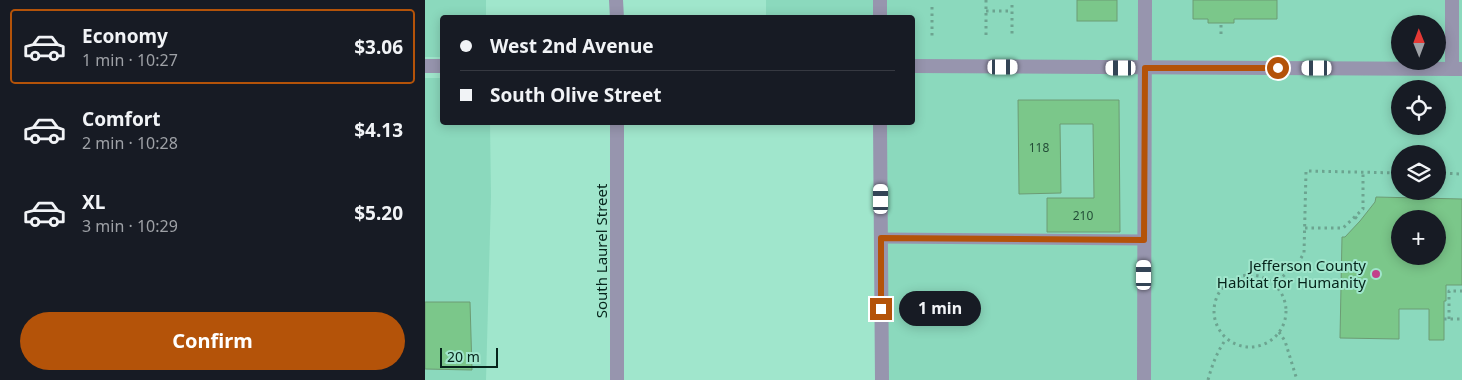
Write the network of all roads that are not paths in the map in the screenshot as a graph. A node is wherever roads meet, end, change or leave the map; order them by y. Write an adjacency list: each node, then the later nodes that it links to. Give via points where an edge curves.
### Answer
1 (617, 0): 5 (street)
2 (880, 0): 6 (street)
3 (1145, 0): 10 (street)
4 (1452, 0): 11 (street)
5 (617, 15)
6 (880, 15)
7 (425, 66): 8 (street)
8 (440, 66)
9 (915, 66): 10 (street)
10 (1145, 68): 11 (street); 15 (street)
11 (1457, 69)
12 (617, 125): 16 (street, South Laurel Street)
13 (881, 125): 14 (street)
14 (881, 238): 15 (lane); 17 (street)
15 (1144, 240): 18 (street)
16 (617, 380)
17 (882, 380)
18 (1143, 380)

